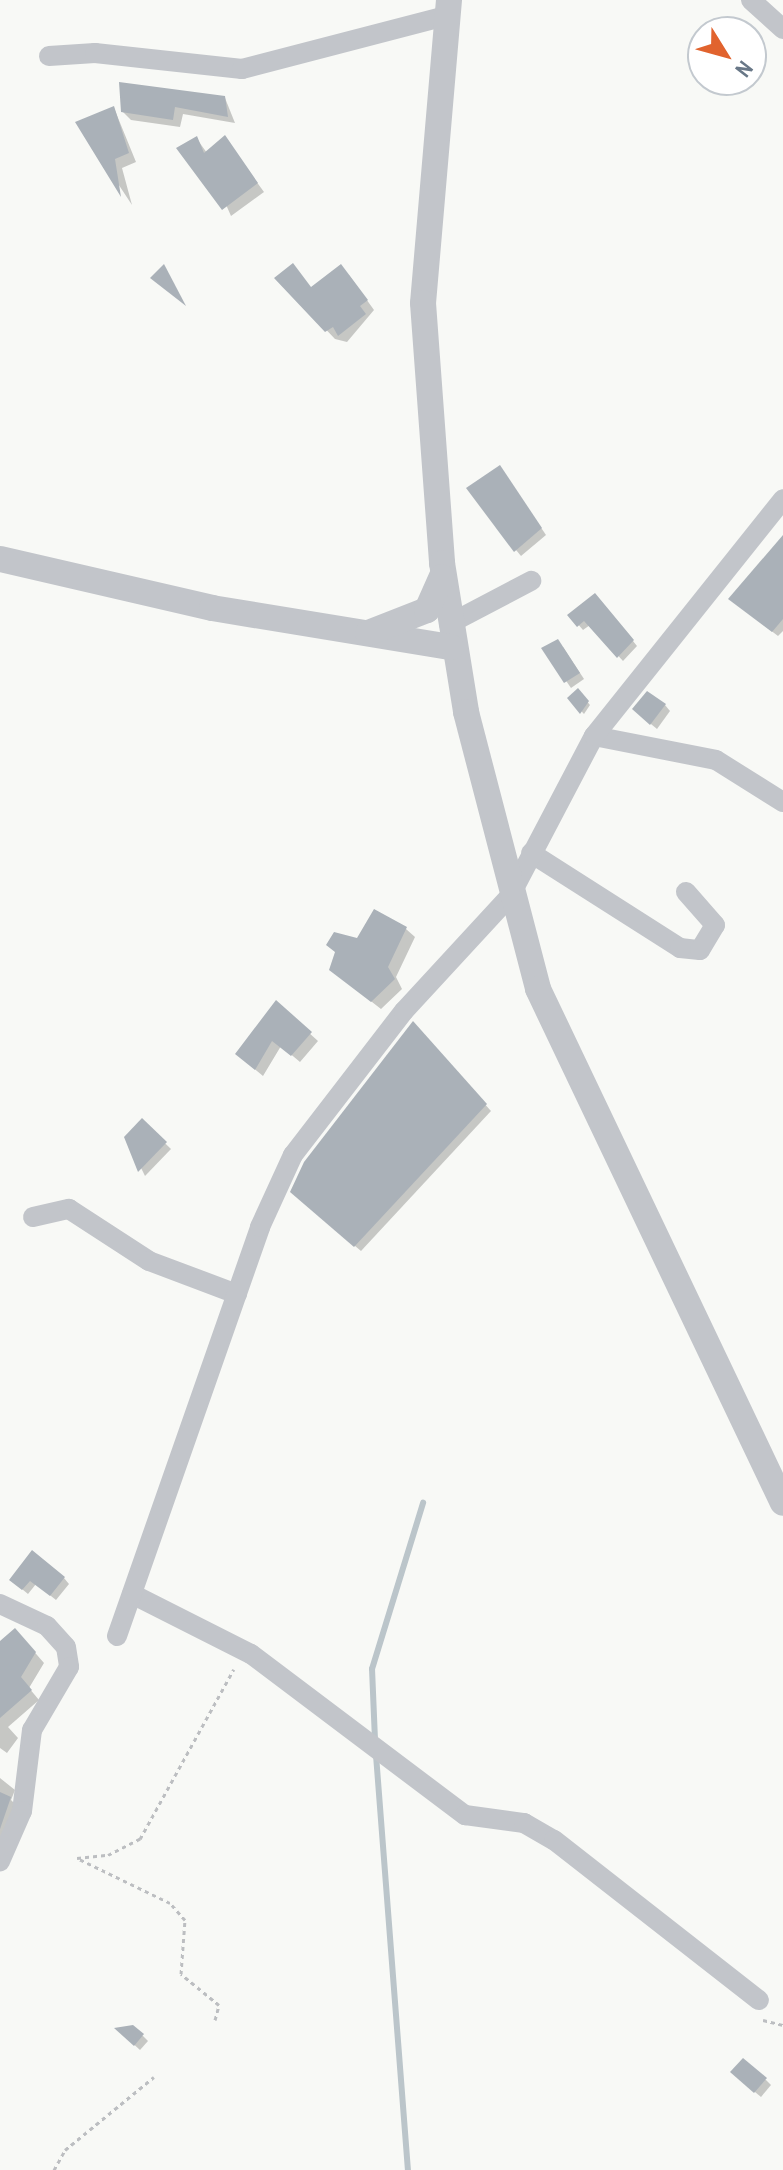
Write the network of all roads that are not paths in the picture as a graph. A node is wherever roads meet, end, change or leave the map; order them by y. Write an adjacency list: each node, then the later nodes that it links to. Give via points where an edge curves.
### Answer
1 (751, 0): 3 (street)
2 (448, 8): 4 (street, via 242,69 95,53); 7 (street, via 423,250)
3 (783, 29)
4 (49, 56)
5 (783, 499): 11 (street)
6 (0, 559): 9 (street)
7 (443, 573): 9 (street, via 427,610 379,632); 10 (street)
8 (531, 581): 10 (street)
9 (350, 635): 10 (street)
10 (450, 636): 15 (street)
11 (594, 736): 12 (street, via 716,760); 13 (street)
12 (783, 802)
13 (531, 853): 14 (street, via 680,948 700,950 715,925); 15 (street)
14 (686, 892)
15 (510, 896): 17 (street, via 404,1011 293,1155); 18 (street, via 559,1037)
16 (33, 1217): 17 (street, via 69,1209 149,1261)
17 (237, 1294): 19 (street)
18 (783, 1503)
19 (132, 1594): 21 (street); 23 (street, via 245,1650 465,1815 524,1823 554,1840)
20 (0, 1604): 22 (street, via 47,1626 66,1647 69,1667 32,1730 22,1811)
21 (117, 1636)
22 (0, 1861)
23 (759, 2000)

